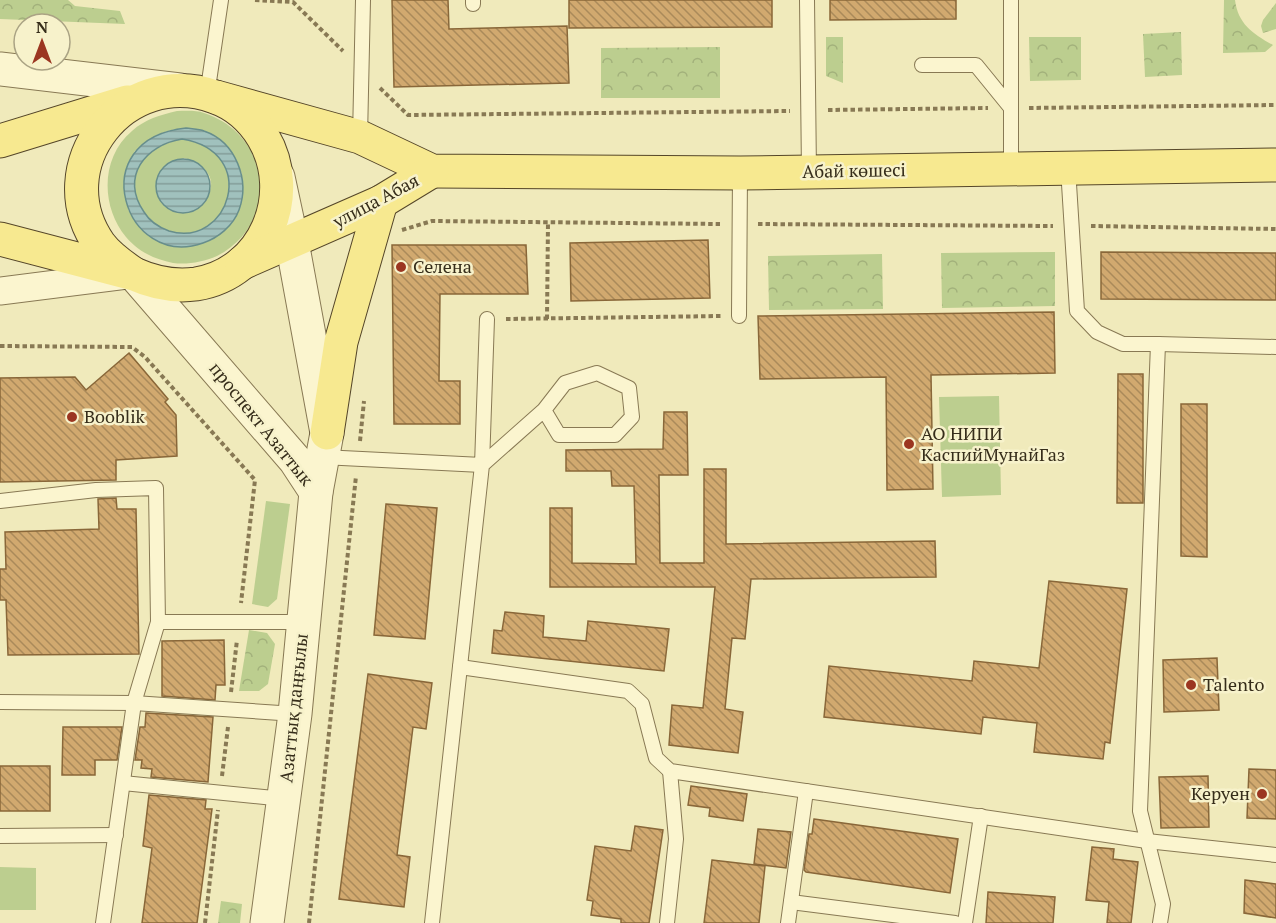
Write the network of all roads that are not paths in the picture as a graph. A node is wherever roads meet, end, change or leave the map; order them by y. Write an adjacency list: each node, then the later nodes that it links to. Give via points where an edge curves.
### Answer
1 (221, 0): 7 (lane)
2 (363, 0): 10 (lane)
3 (807, 0): 17 (lane)
4 (1011, 0): 9 (lane)
5 (922, 65): 9 (lane, via 976,64)
6 (0, 69): 7 (street)
7 (202, 94): 8 (main road, улица Абая); 10 (main road, улица Абая); 18 (main road, улица Абая, via 238,109 256,126 270,148)
8 (148, 95): 11 (main road, улица Абая); 23 (main road, улица Абая, via 110,119 96,137 82,180 83,203 100,244)
9 (1011, 108): 14 (lane)
10 (360, 137): 15 (main road, улица Абая)
11 (0, 141)
12 (1276, 165): 13 (main road, Абай көшесі)
13 (1068, 168): 14 (main road, Абай көшесі); 27 (lane, via 1077,311 1097,332 1123,344)
14 (1011, 169): 17 (main road, Абай көшесі)
15 (432, 171): 16 (main road, Абай көшесі); 19 (main road, улица Абая)
16 (740, 172): 17 (main road, Абай көшесі); 25 (lane)
17 (809, 172)
18 (277, 173): 21 (street, проспект Азаттык); 22 (main road, улица Абая, via 271,223 259,245)
19 (381, 202): 21 (main road, улица Абая); 30 (main road, via 341,342)
20 (0, 239): 23 (main road, улица Абая)
21 (292, 242): 22 (main road, улица Абая); 30 (street, проспект Азаттык)
22 (241, 264): 23 (main road, улица Абая, via 197,284 153,282)
23 (134, 274): 24 (street); 32 (street, проспект Азаттык, via 295,460)
24 (0, 291)
25 (739, 316)
26 (487, 319): 31 (lane)
27 (1158, 344): 28 (lane); 47 (lane, via 1140,811)
28 (1276, 347)
29 (544, 410): 29 (lane, via 559,435 615,435 632,417 629,388 597,373 565,383); 31 (lane)
30 (324, 445): 31 (lane); 32 (street, проспект Азаттык)
31 (482, 465): 36 (lane)
32 (316, 492): 35 (street, Азаттық даңғылы)
33 (0, 501): 34 (lane, via 96,490 156,489)
34 (158, 622): 35 (lane); 38 (lane)
35 (304, 622): 39 (street, Азаттық даңғылы)
36 (460, 667): 40 (lane, via 628,691 642,704 656,758); 52 (lane)
37 (0, 702): 38 (lane)
38 (134, 703): 39 (lane); 41 (lane)
39 (295, 714): 43 (street, Азаттық даңғылы)
40 (670, 771): 42 (lane); 53 (lane, via 676,839)
41 (123, 783): 43 (lane); 46 (lane)
42 (806, 791): 44 (lane); 49 (lane)
43 (284, 799): 51 (street, Азаттық даңғылы)
44 (981, 816): 47 (lane); 56 (lane)
45 (0, 836): 46 (lane)
46 (116, 836): 50 (lane)
47 (1147, 841): 48 (lane); 57 (lane, via 1162,904)
48 (1276, 855)
49 (791, 902): 54 (lane); 55 (lane)
50 (103, 923)
51 (267, 923)
52 (432, 923)
53 (667, 923)
54 (788, 923)
55 (955, 923)
56 (965, 923)
57 (1160, 923)

